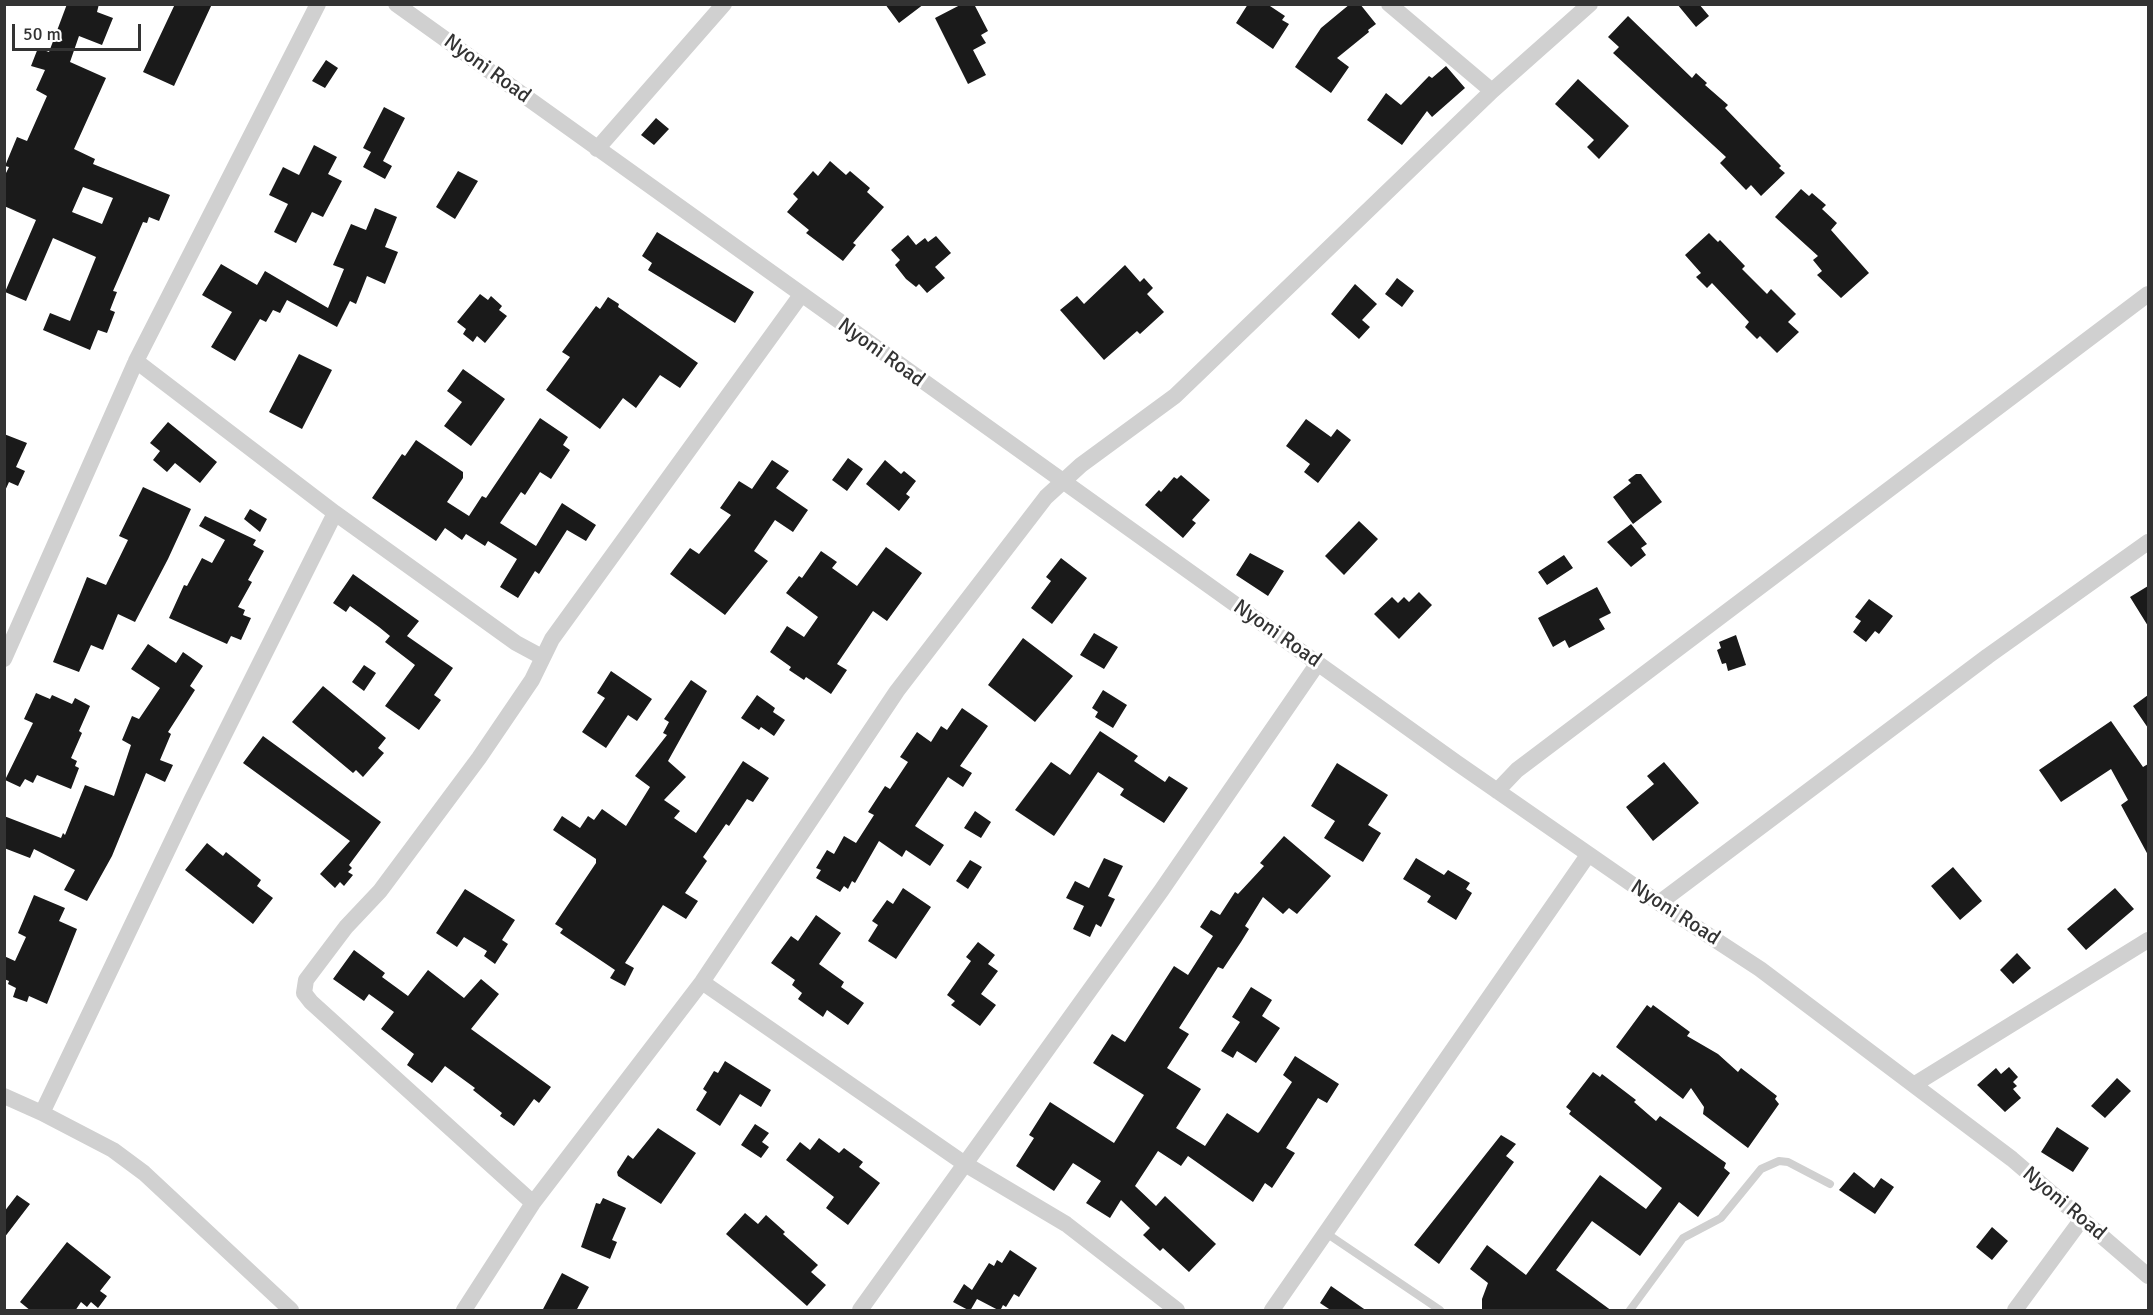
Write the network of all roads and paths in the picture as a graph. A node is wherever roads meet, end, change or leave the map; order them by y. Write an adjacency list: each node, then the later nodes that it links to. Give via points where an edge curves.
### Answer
1 (318, 4): 10 (street)
2 (396, 4): 7 (street, Nyoni Road)
3 (724, 4): 7 (street)
4 (1389, 4): 6 (street)
5 (1590, 4): 6 (street)
6 (1492, 91): 11 (street, via 1175,396)
7 (597, 149): 9 (street, Nyoni Road)
8 (2148, 294): 17 (street, via 1517,770)
9 (801, 295): 11 (street, Nyoni Road); 14 (street)
10 (136, 361): 12 (street); 15 (street)
11 (1062, 481): 16 (street, Nyoni Road); 21 (street, via 897,691)
12 (335, 513): 14 (street, via 516,643); 24 (street)
13 (2148, 542): 19 (street, via 1988,656)
14 (542, 657): 27 (street, via 486,748 380,891 324,954 306,980 304,993)
15 (4, 659)
16 (1318, 663): 17 (street, Nyoni Road); 25 (street)
17 (1497, 791): 18 (street, Nyoni Road)
18 (1588, 855): 19 (street, Nyoni Road); 29 (street)
19 (1659, 903): 22 (street, Nyoni Road, via 1760,969)
20 (2148, 940): 22 (street)
21 (702, 982): 25 (street); 27 (street)
22 (1915, 1083): 28 (street, Nyoni Road)
23 (4, 1096): 24 (street)
24 (42, 1113): 31 (street, via 113,1150 144,1173)
25 (965, 1164): 33 (street); 34 (street, via 1066,1224)
26 (1830, 1184): 37 (lane, via 1788,1162 1779,1161 1761,1169 1720,1218 1683,1238)
27 (533, 1203): 32 (street)
28 (2082, 1219): 30 (street, Nyoni Road); 38 (street)
29 (1326, 1233): 35 (street); 36 (lane)
30 (2148, 1276)
31 (291, 1311)
32 (464, 1311)
33 (860, 1311)
34 (1177, 1311)
35 (1272, 1311)
36 (1440, 1311)
37 (1630, 1311)
38 (2015, 1311)

